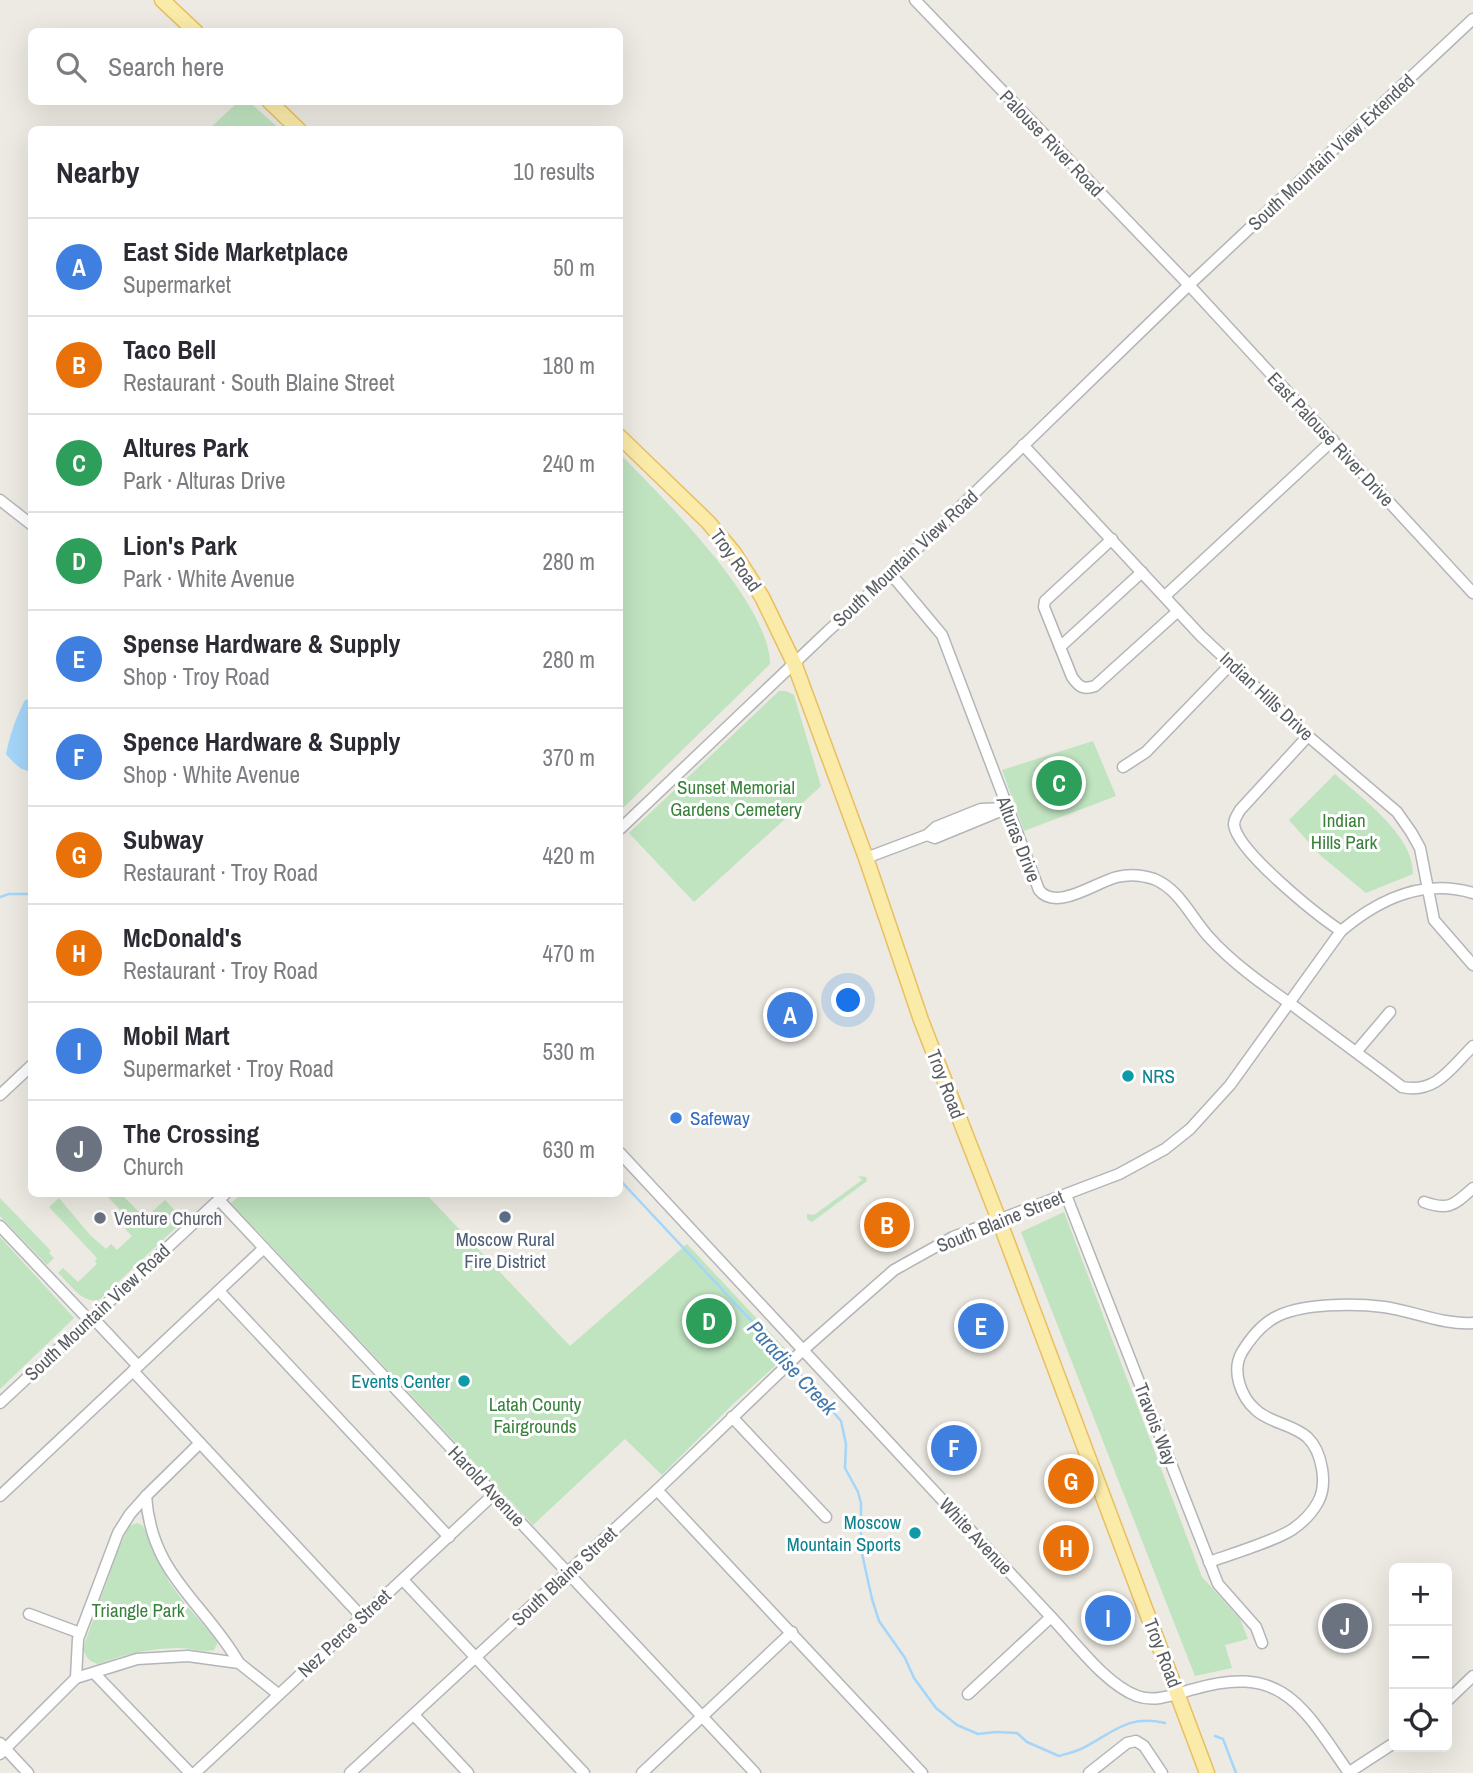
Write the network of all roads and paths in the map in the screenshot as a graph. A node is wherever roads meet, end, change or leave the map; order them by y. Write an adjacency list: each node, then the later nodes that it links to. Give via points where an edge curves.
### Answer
1 (162, 0): 4 (main road)
2 (915, 0): 7 (street, Palouse River Road)
3 (1473, 19): 7 (street, South Mountain View Extended)
4 (192, 28)
5 (273, 105): 6 (main road)
6 (295, 126)
7 (1189, 285): 9 (street, East Palouse River Drive); 10 (street, South Mountain View Road)
8 (623, 440): 20 (main road, Troy Road, via 734,553 762,597)
9 (1333, 440): 16 (street, East Palouse River Drive); 17 (street)
10 (1023, 445): 13 (street, Indian Hills Drive); 15 (street, South Mountain View Road)
11 (0, 500): 12 (street)
12 (28, 522)
13 (1112, 539): 14 (street, Indian Hills Drive); 19 (street, via 1045,601)
14 (1142, 572): 17 (street, Indian Hills Drive); 19 (street)
15 (891, 574): 20 (street, South Mountain View Road); 24 (street, Alturas Drive, via 942,635)
16 (1473, 593)
17 (1165, 596): 18 (street, Indian Hills Drive)
18 (1178, 611): 19 (street, via 1095,686 1086,689 1072,677); 21 (street, Indian Hills Drive)
19 (1060, 647)
20 (794, 663): 25 (street, South Mountain View Road); 26 (main road, Troy Road)
21 (1231, 664): 22 (street, Indian Hills Drive); 23 (street, via 1146,752)
22 (1308, 736): 27 (street, Indian Hills Drive, via 1396,812 1420,848); 29 (street, via 1240,810 1235,828 1274,878)
23 (1123, 767)
24 (1007, 808): 26 (street, via 935,838 927,835); 31 (street, Alturas Drive, via 1043,895 1068,897 1120,876 1155,879 1171,888 1219,948)
25 (623, 826)
26 (866, 859): 42 (main road, Troy Road, via 921,1020)
27 (1428, 888): 28 (street, South Blaine Street, via 1455,887); 29 (street, South Blaine Street, via 1382,902); 30 (street, Indian Hills Drive, via 1434,920)
28 (1473, 893)
29 (1341, 931): 31 (street, South Blaine Street)
30 (1473, 965)
31 (1289, 1003): 34 (street, Alturas Drive); 39 (street, South Blaine Street, via 1230,1085 1190,1129 1165,1149 1119,1174)
32 (1390, 1012): 34 (street)
33 (1473, 1046): 34 (street, Alturas Drive, via 1431,1086 1416,1090 1402,1087)
34 (1356, 1052)
35 (28, 1069): 36 (street)
36 (0, 1095)
37 (623, 1156): 48 (street, White Avenue)
38 (1473, 1188): 41 (street, via 1441,1208)
39 (1066, 1195): 42 (street, South Blaine Street); 59 (street, Travois Way)
40 (222, 1197): 44 (street, Harold Avenue); 46 (street, South Mountain View Road)
41 (1424, 1202)
42 (999, 1220): 48 (street, South Blaine Street, via 936,1245 894,1270); 73 (main road, Troy Road)
43 (0, 1226): 46 (street)
44 (264, 1248): 45 (street); 54 (street, Harold Avenue)
45 (219, 1291): 49 (street); 58 (street)
46 (91, 1319): 49 (street); 50 (street, South Mountain View Road)
47 (1473, 1323): 59 (street, via 1340,1304 1288,1312 1264,1325 1239,1356 1239,1384 1255,1410 1293,1428 1315,1446 1323,1485 1320,1500 1291,1531)
48 (801, 1352): 51 (street, South Blaine Street); 64 (street, White Avenue)
49 (136, 1369): 52 (street); 55 (street)
50 (0, 1402)
51 (732, 1417): 53 (street, South Blaine Street); 57 (street)
52 (200, 1443): 56 (street); 63 (street)
53 (657, 1490): 60 (street, South Blaine Street); 65 (street)
54 (494, 1494): 58 (street, Nez Perce Street); 60 (street, Harold Avenue)
55 (0, 1496)
56 (146, 1496): 66 (street, via 118,1533); 69 (street, via 154,1538 166,1564)
57 (827, 1517)
58 (449, 1536): 61 (street, Nez Perce Street)
59 (1209, 1562): 67 (street, Travois Way, via 1218,1584 1256,1627)
60 (568, 1573): 68 (street, South Blaine Street); 78 (street, Harold Avenue)
61 (402, 1580): 63 (street, Nez Perce Street); 68 (street)
62 (29, 1614): 66 (street)
63 (362, 1617): 74 (street, Nez Perce Street)
64 (1051, 1617): 73 (street, White Avenue, via 1125,1690 1157,1699); 75 (street)
65 (792, 1632): 78 (street); 89 (street)
66 (80, 1633): 72 (street)
67 (1262, 1643)
68 (474, 1658): 77 (street, South Blaine Street); 86 (street)
69 (239, 1663): 70 (street, via 161,1656); 74 (street)
70 (94, 1673): 72 (street); 82 (street)
71 (1473, 1676): 76 (street)
72 (76, 1678): 80 (street)
73 (1179, 1693): 92 (main road, Troy Road); 93 (street, White Avenue, via 1240,1680 1274,1687 1312,1720)
74 (278, 1694): 83 (street, Nez Perce Street)
75 (968, 1694)
76 (1452, 1696)
77 (414, 1715): 84 (street, South Blaine Street); 85 (street)
78 (702, 1717): 87 (street); 88 (street, Harold Avenue)
79 (1389, 1746): 93 (street)
80 (2, 1749): 81 (street)
81 (28, 1773)
82 (190, 1773)
83 (195, 1773)
84 (350, 1773)
85 (468, 1773)
86 (584, 1773)
87 (642, 1773)
88 (755, 1773)
89 (922, 1773)
90 (1089, 1773): 91 (street, via 1132,1741 1141,1743)
91 (1162, 1773)
92 (1207, 1773)
93 (1348, 1773)

